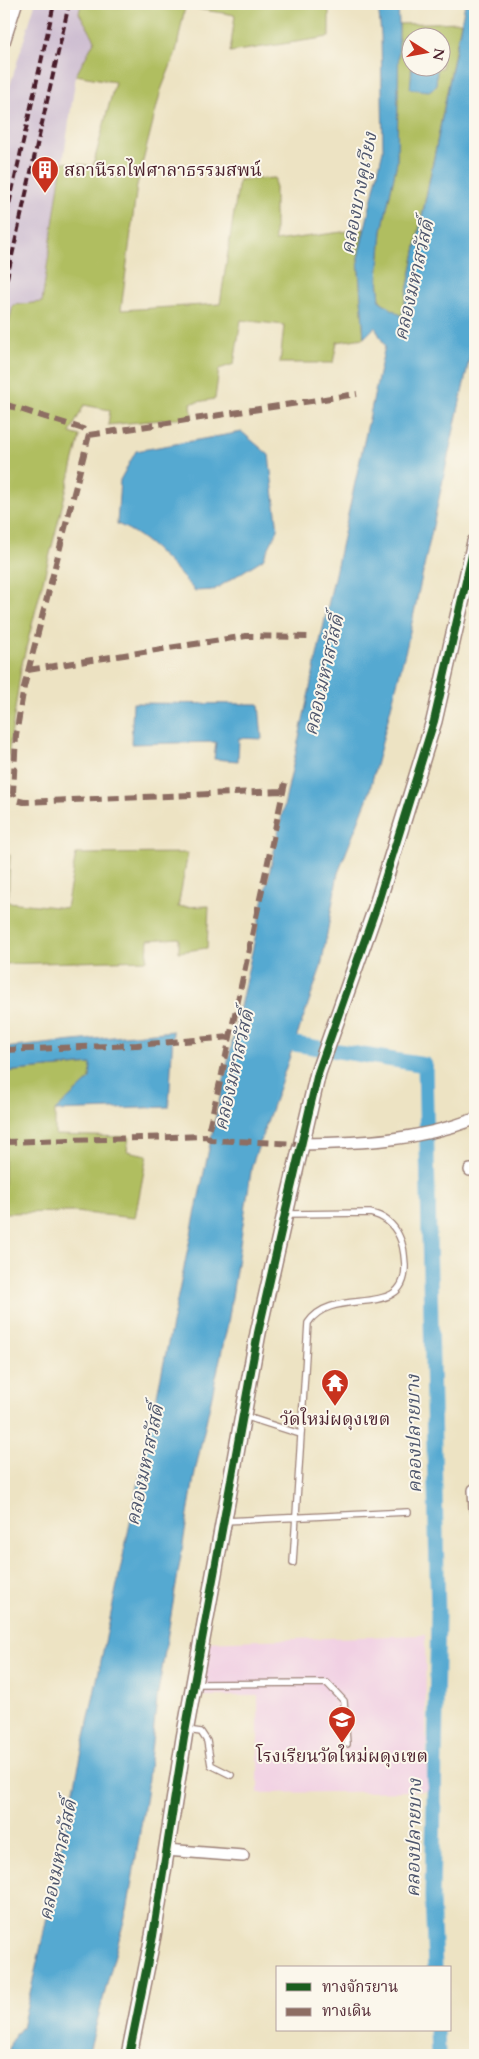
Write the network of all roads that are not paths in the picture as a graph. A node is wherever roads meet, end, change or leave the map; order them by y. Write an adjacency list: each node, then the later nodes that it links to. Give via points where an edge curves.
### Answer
1 (16, 4): 2 (street)
2 (4, 42)
3 (475, 542): 5 (street, via 434,721 376,908 318,1073)
4 (475, 1119): 5 (street, via 453,1127 374,1143)
5 (301, 1144): 6 (street)
6 (285, 1214): 7 (street, via 260,1324); 8 (lane, via 379,1215 392,1226 404,1247 405,1278 397,1290 388,1297 362,1303 338,1303 314,1314 308,1323)
7 (244, 1416): 8 (lane); 13 (street)
8 (300, 1434): 12 (lane)
9 (474, 1490): 10 (street)
10 (475, 1509)
11 (408, 1512): 12 (lane)
12 (295, 1516): 13 (lane); 14 (lane)
13 (224, 1521): 15 (street)
14 (293, 1563)
15 (194, 1684): 16 (street); 17 (lane, via 327,1684 344,1701)
16 (185, 1729): 18 (lane, via 201,1732 207,1741 210,1765); 19 (street)
17 (347, 1744)
18 (232, 1775)
19 (166, 1850): 20 (street); 21 (street)
20 (243, 1856)
21 (129, 2055)

